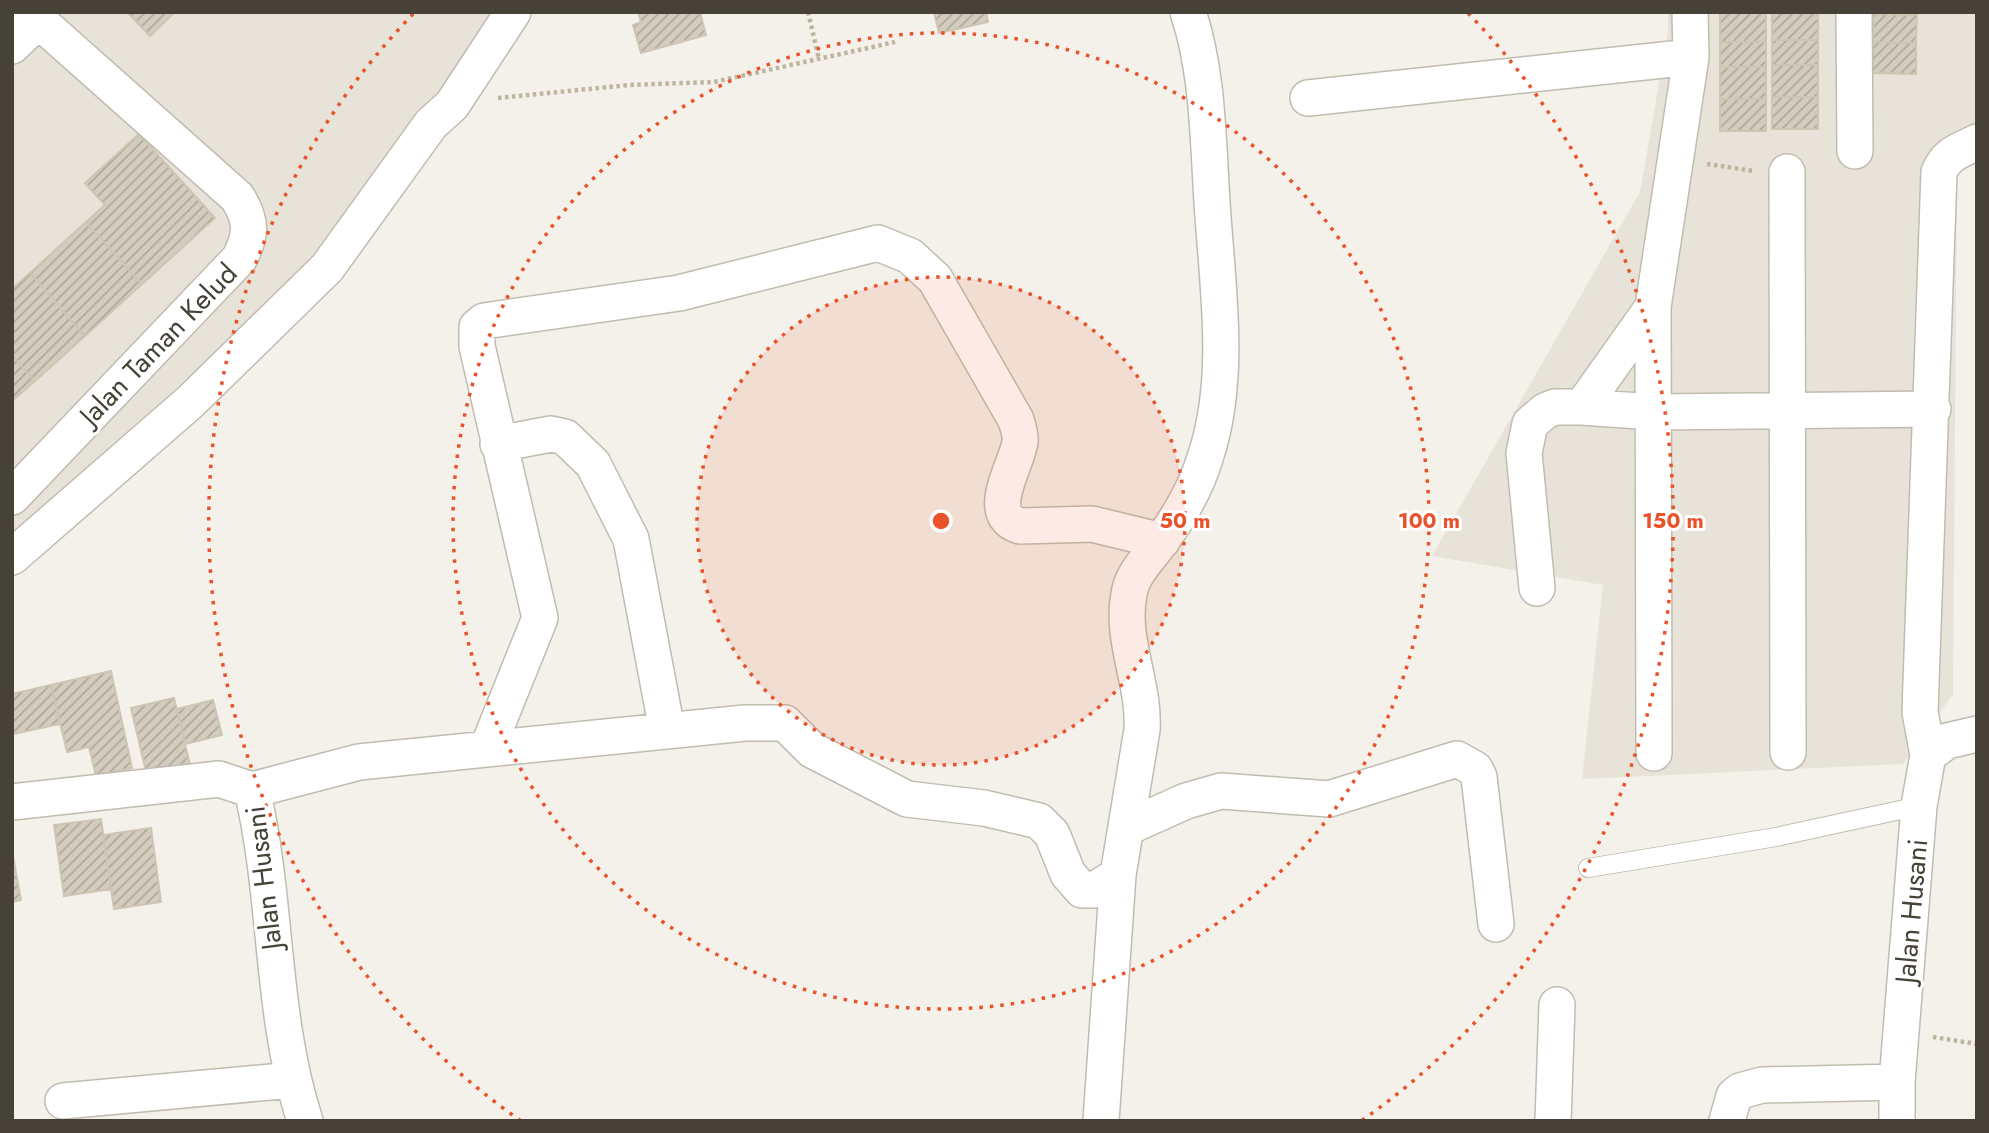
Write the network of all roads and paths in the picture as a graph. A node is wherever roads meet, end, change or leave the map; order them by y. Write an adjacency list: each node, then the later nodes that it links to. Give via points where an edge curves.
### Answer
1 (513, 12): 12 (street)
2 (808, 12): 10 (path)
3 (1188, 12): 23 (street, via 1208,127 1220,332 1218,403 1207,455 1186,505)
4 (1690, 12): 9 (street)
5 (1854, 12): 14 (street)
6 (34, 17): 8 (street); 22 (street, Jalan Taman Kelud, via 237,197 248,214 250,228 239,259)
7 (895, 42): 10 (path)
8 (12, 46)
9 (1691, 57): 11 (street); 16 (street)
10 (819, 59): 12 (path, via 714,82 629,85)
11 (1308, 98)
12 (452, 104): 24 (street, via 431,124 327,268 190,402)
13 (1977, 142): 19 (street, via 1952,153 1939,172)
14 (1855, 152)
15 (1787, 172): 18 (street)
16 (1653, 307): 17 (street); 20 (street)
17 (1582, 407): 20 (street); 25 (street, via 1545,411 1527,431 1524,453)
18 (1787, 409): 19 (street); 20 (street); 29 (street)
19 (1933, 409): 31 (street, via 1920,712)
20 (1654, 412): 30 (street)
21 (498, 444): 23 (street, via 477,346 481,323 679,293 878,243 910,256 935,279 1016,420 1020,442 1001,505 1010,523 1092,524); 26 (street, via 551,434 565,437 593,464 631,539); 28 (street, via 540,618)
22 (12, 497)
23 (1162, 541): 35 (street, via 1129,590 1126,611 1144,706)
24 (12, 558)
25 (1537, 588)
26 (667, 730): 28 (street); 37 (street, via 785,723 812,750 906,799 984,808 1039,821 1052,834 1068,874 1082,890 1094,890)
27 (1977, 734): 31 (street, via 1947,741)
28 (488, 747): 32 (street, via 359,762)
29 (1788, 752)
30 (1654, 753)
31 (1928, 755): 34 (street, Jalan Husani)
32 (252, 790): 33 (street, Jalan Husani, via 219,779); 42 (street, Jalan Husani)
33 (12, 802)
34 (1919, 806): 36 (lane, via 1776,837); 40 (street, Jalan Husani)
35 (1126, 828): 37 (street); 38 (street, via 1221,791 1329,799 1457,759 1475,769 1479,777)
36 (1588, 868)
37 (1118, 875): 46 (street)
38 (1496, 924)
39 (1557, 1004): 47 (street)
40 (1901, 1032): 41 (path); 43 (street, Jalan Husani)
41 (1977, 1044)
42 (292, 1080): 44 (street); 45 (street, Jalan Husani)
43 (1897, 1082): 48 (street, via 1747,1088 1734,1096); 49 (street, Jalan Husani)
44 (63, 1101)
45 (305, 1121)
46 (1101, 1121)
47 (1553, 1121)
48 (1727, 1121)
49 (1897, 1121)

